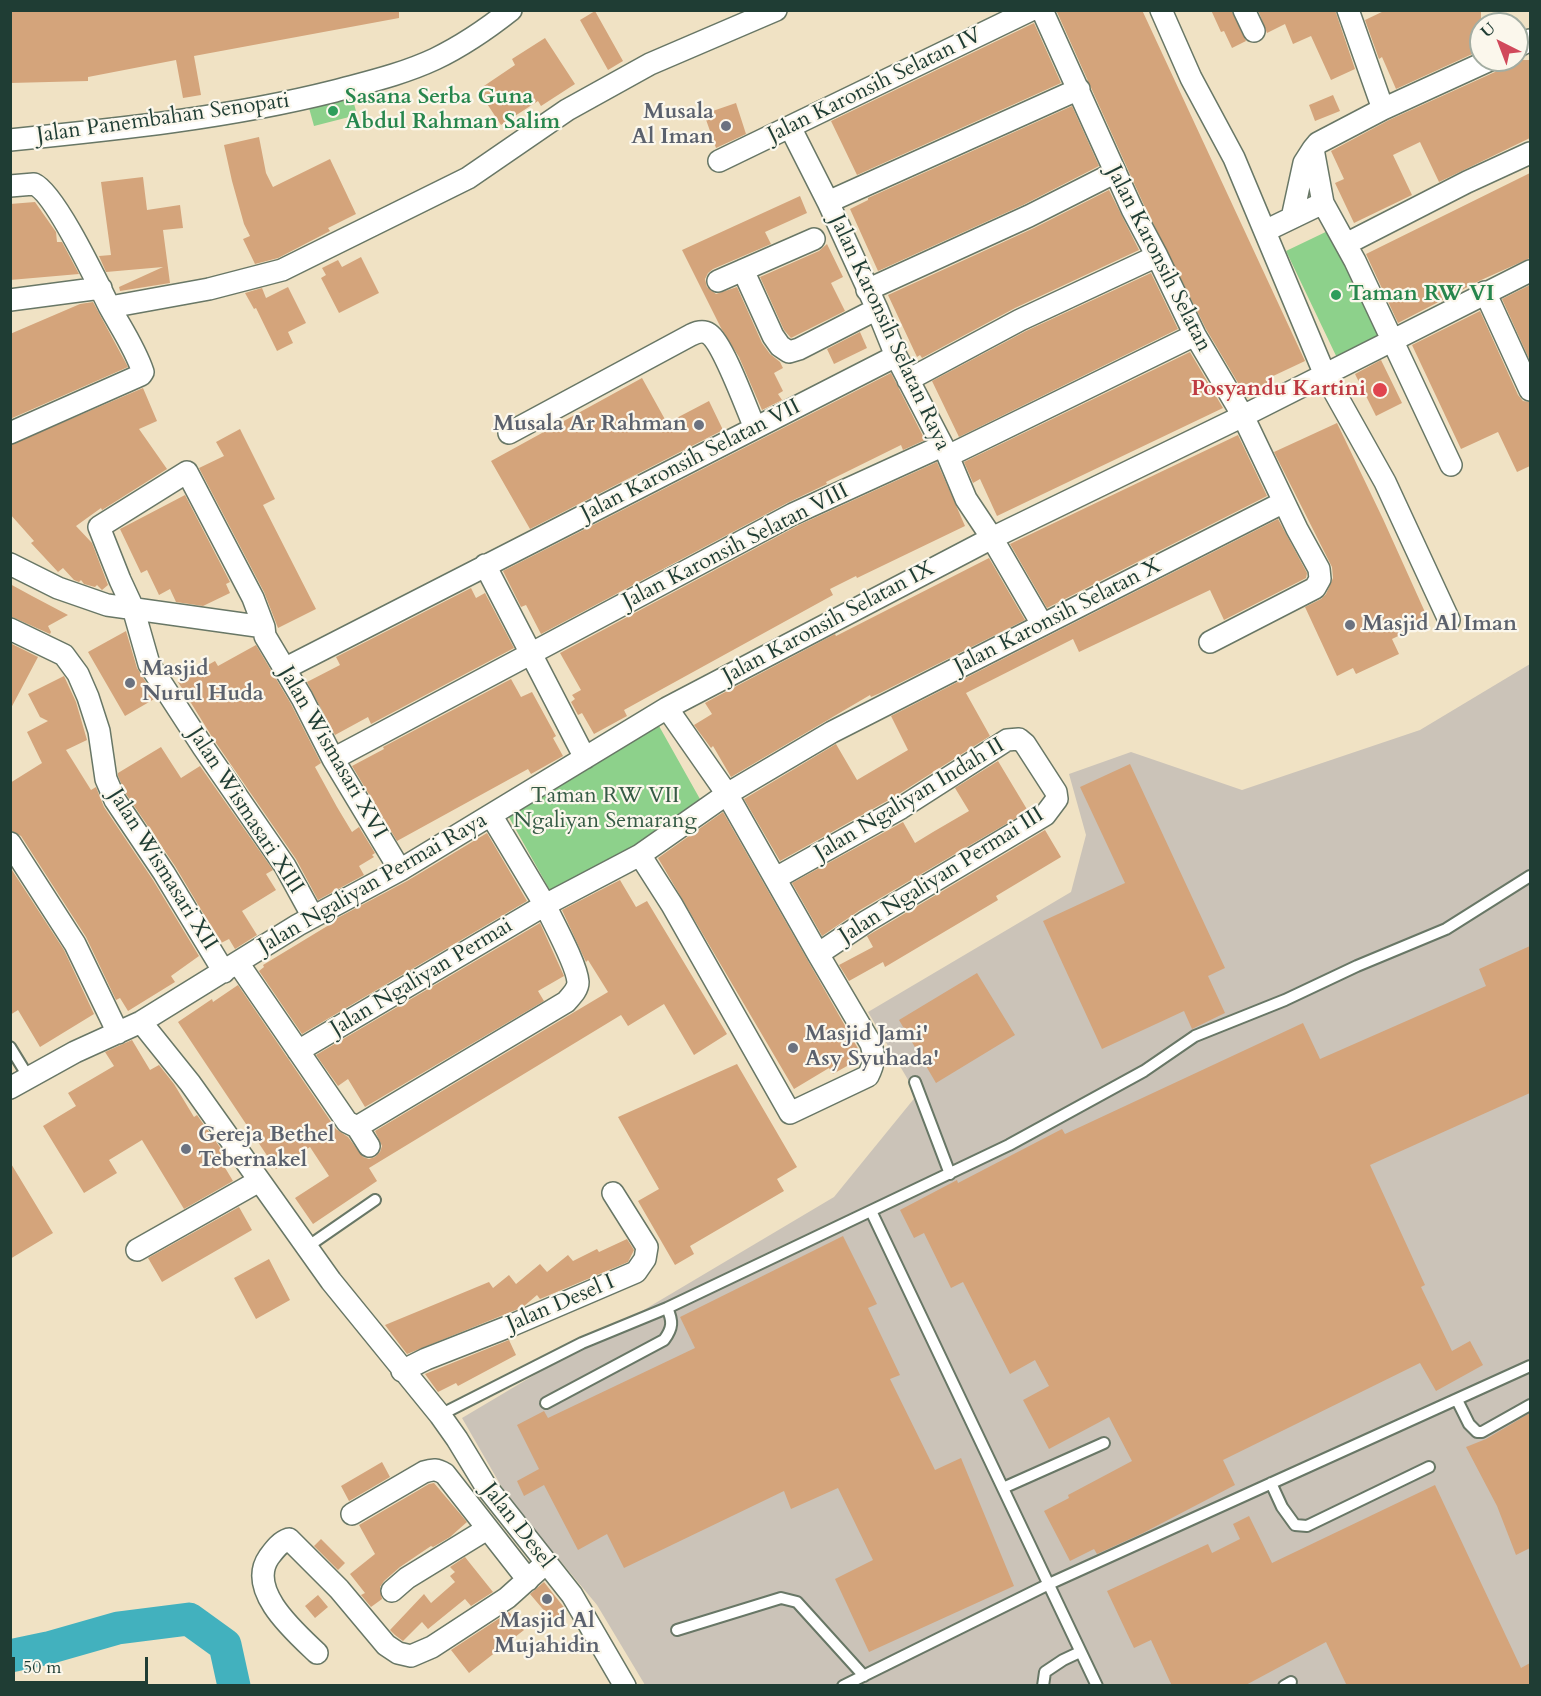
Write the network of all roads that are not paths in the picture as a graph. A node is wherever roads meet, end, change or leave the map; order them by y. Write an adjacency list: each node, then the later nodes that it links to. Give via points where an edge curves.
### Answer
1 (776, 10): 31 (street, via 650,64 567,110 468,178 282,270 209,289)
2 (1031, 10): 12 (street, Jalan Karonsih Selatan IV)
3 (1042, 10): 10 (street, Jalan Karonsih Selatan)
4 (1161, 10): 22 (street, via 1191,78 1234,158)
5 (1244, 10): 8 (street)
6 (1348, 10): 11 (street)
7 (503, 13): 13 (street, Jalan Panembahan Senopati, via 470,40 433,60 385,78 266,107)
8 (1254, 31)
9 (1469, 70): 11 (street)
10 (1079, 89): 17 (street, Jalan Karonsih Selatan); 19 (street)
11 (1383, 109): 14 (street, via 1325,138)
12 (790, 127): 16 (street, Jalan Karonsih Selatan IV); 19 (street, Jalan Karonsih Selatan Raya)
13 (10, 140)
14 (1313, 149): 20 (street); 21 (street, via 1304,163)
15 (1530, 153): 24 (street)
16 (718, 161)
17 (1114, 173): 25 (street, Jalan Karonsih Selatan); 29 (street)
18 (10, 186): 31 (street, via 34,184 41,189 67,226)
19 (828, 202): 29 (street, Jalan Karonsih Selatan Raya)
20 (1323, 203): 21 (street); 24 (street)
21 (1292, 218): 22 (street)
22 (1265, 231): 37 (street)
23 (814, 238): 26 (street)
24 (1346, 244): 35 (street)
25 (1157, 256): 34 (street, Jalan Karonsih Selatan); 38 (street, via 1020,320)
26 (743, 270): 28 (street); 33 (street, via 773,336 789,352)
27 (1530, 271): 30 (street)
28 (718, 281)
29 (867, 290): 33 (street, Jalan Karonsih Selatan Raya)
30 (1485, 292): 35 (street); 39 (street)
31 (105, 297): 32 (street); 42 (street, via 129,340 141,375)
32 (10, 300)
33 (877, 309): 36 (street, Jalan Karonsih Selatan Raya)
34 (1195, 335): 40 (street, Jalan Karonsih Selatan); 44 (street, Jalan Karonsih Selatan VIII)
35 (1393, 340): 37 (street); 45 (street)
36 (896, 356): 38 (street, Jalan Karonsih Selatan Raya); 41 (street, Jalan Karonsih Selatan VII)
37 (1325, 375): 40 (street); 51 (street, via 1385,482)
38 (908, 380): 44 (street, Jalan Karonsih Selatan Raya)
39 (1530, 390)
40 (1243, 416): 46 (street, Jalan Karonsih Selatan); 47 (street)
41 (755, 428): 43 (street, via 723,354 713,337 701,331); 49 (street, Jalan Karonsih Selatan VII)
42 (10, 432)
43 (508, 432)
44 (945, 451): 47 (street, Jalan Karonsih Selatan Raya, via 966,499); 56 (street, Jalan Karonsih Selatan VIII, via 793,514)
45 (1451, 465)
46 (1284, 502): 52 (street, Jalan Karonsih Selatan X); 55 (street, Jalan Karonsih Selatan, via 1319,568 1320,579 1315,588)
47 (992, 538): 52 (street, Jalan Karonsih Selatan Raya); 58 (street, Jalan Karonsih Selatan IX)
48 (10, 564): 50 (street, via 68,592 107,605)
49 (485, 565): 56 (street); 57 (street, Jalan Karonsih Selatan VII)
50 (133, 608): 54 (street); 54 (street, Jalan Wismasari XIII, via 99,527 187,472 253,598); 70 (street, Jalan Wismasari XIII, via 149,664 285,867)
51 (1449, 620)
52 (1042, 624): 62 (street, Jalan Karonsih Selatan X, via 832,732)
53 (10, 629): 72 (street, Jalan Wismasari XII, via 64,656 78,674 99,731 106,779 115,800)
54 (264, 632): 57 (street, Jalan Wismasari XVI)
55 (1210, 642)
56 (532, 654): 59 (street); 60 (street, Jalan Karonsih Selatan VIII)
57 (284, 669): 60 (street, Jalan Wismasari XVI)
58 (667, 708): 59 (street, Jalan Ngaliyan Permai Raya); 62 (street)
59 (585, 758): 63 (street, Jalan Ngaliyan Permai Raya)
60 (333, 759): 66 (street, Jalan Wismasari XVI)
61 (1056, 792): 68 (street, Jalan Ngaliyan Indah II, via 1025,744 1019,739 1007,740 901,808); 71 (street, Jalan Ngaliyan Permai III, via 1057,799 1045,815)
62 (727, 794): 65 (street, Jalan Ngaliyan Permai); 68 (street)
63 (491, 815): 66 (street, Jalan Ngaliyan Permai Raya); 69 (street)
64 (10, 843): 74 (street, via 75,944)
65 (639, 855): 69 (street, Jalan Ngaliyan Permai); 71 (street, via 672,905 790,1113 868,1076 874,1064 871,1044)
66 (400, 870): 70 (street, Jalan Ngaliyan Permai Raya)
67 (1530, 876): 81 (lane, via 1446,929 1195,1036 1144,1071)
68 (776, 878): 71 (street)
69 (545, 905): 76 (street, Jalan Ngaliyan Permai); 79 (street, via 575,970 578,984 574,993 566,1002)
70 (313, 917): 72 (street, Jalan Ngaliyan Permai Raya)
71 (818, 954)
72 (231, 967): 73 (street, Jalan Ngaliyan Permai Raya); 76 (street, Jalan Wismasari XII)
73 (141, 1022): 74 (street, Jalan Ngaliyan Permai Raya); 82 (street, Jalan Desel)
74 (118, 1033): 78 (street, Jalan Ngaliyan Permai Raya)
75 (10, 1047): 78 (lane)
76 (298, 1051): 79 (street, Jalan Wismasari XII, via 347,1122)
77 (915, 1082): 81 (lane)
78 (20, 1083)
79 (357, 1127): 80 (street, Jalan Wismasari XII)
80 (369, 1146)
81 (950, 1174): 85 (lane)
82 (259, 1181): 86 (street, Jalan Desel); 87 (street)
83 (613, 1193): 90 (street, Jalan Desel I, via 647,1247 645,1259 636,1272)
84 (375, 1200): 86 (lane)
85 (871, 1211): 88 (lane); 98 (lane)
86 (307, 1247): 90 (street, Jalan Desel)
87 (137, 1250)
88 (667, 1308): 92 (lane, via 673,1320 664,1340); 94 (lane, via 582,1343)
89 (1530, 1366): 91 (lane)
90 (402, 1371): 94 (street, Jalan Desel)
91 (1457, 1400): 93 (lane, via 1477,1432); 97 (lane)
92 (546, 1404)
93 (1530, 1405)
94 (440, 1416): 101 (street, Jalan Desel, via 484,1485)
95 (1104, 1443): 98 (lane)
96 (1429, 1467): 97 (lane, via 1307,1526 1295,1525)
97 (1270, 1483): 103 (lane)
98 (1003, 1488): 103 (lane)
99 (352, 1514): 100 (street, via 432,1469 445,1474)
100 (487, 1529): 102 (street); 104 (street)
101 (546, 1563): 102 (street); 109 (street, Jalan Desel, via 572,1595)
102 (528, 1580): 107 (street, via 432,1647 411,1656 386,1645 309,1557 289,1539 282,1541 264,1565 261,1576 265,1589 292,1629)
103 (1048, 1584): 106 (lane); 108 (lane)
104 (392, 1591)
105 (677, 1630): 108 (lane, via 781,1598 797,1602)
106 (1080, 1652): 111 (lane, via 1045,1672); 112 (lane)
107 (317, 1653)
108 (864, 1676): 110 (lane)
109 (625, 1686)
110 (843, 1686)
111 (1043, 1686)
112 (1097, 1686)

